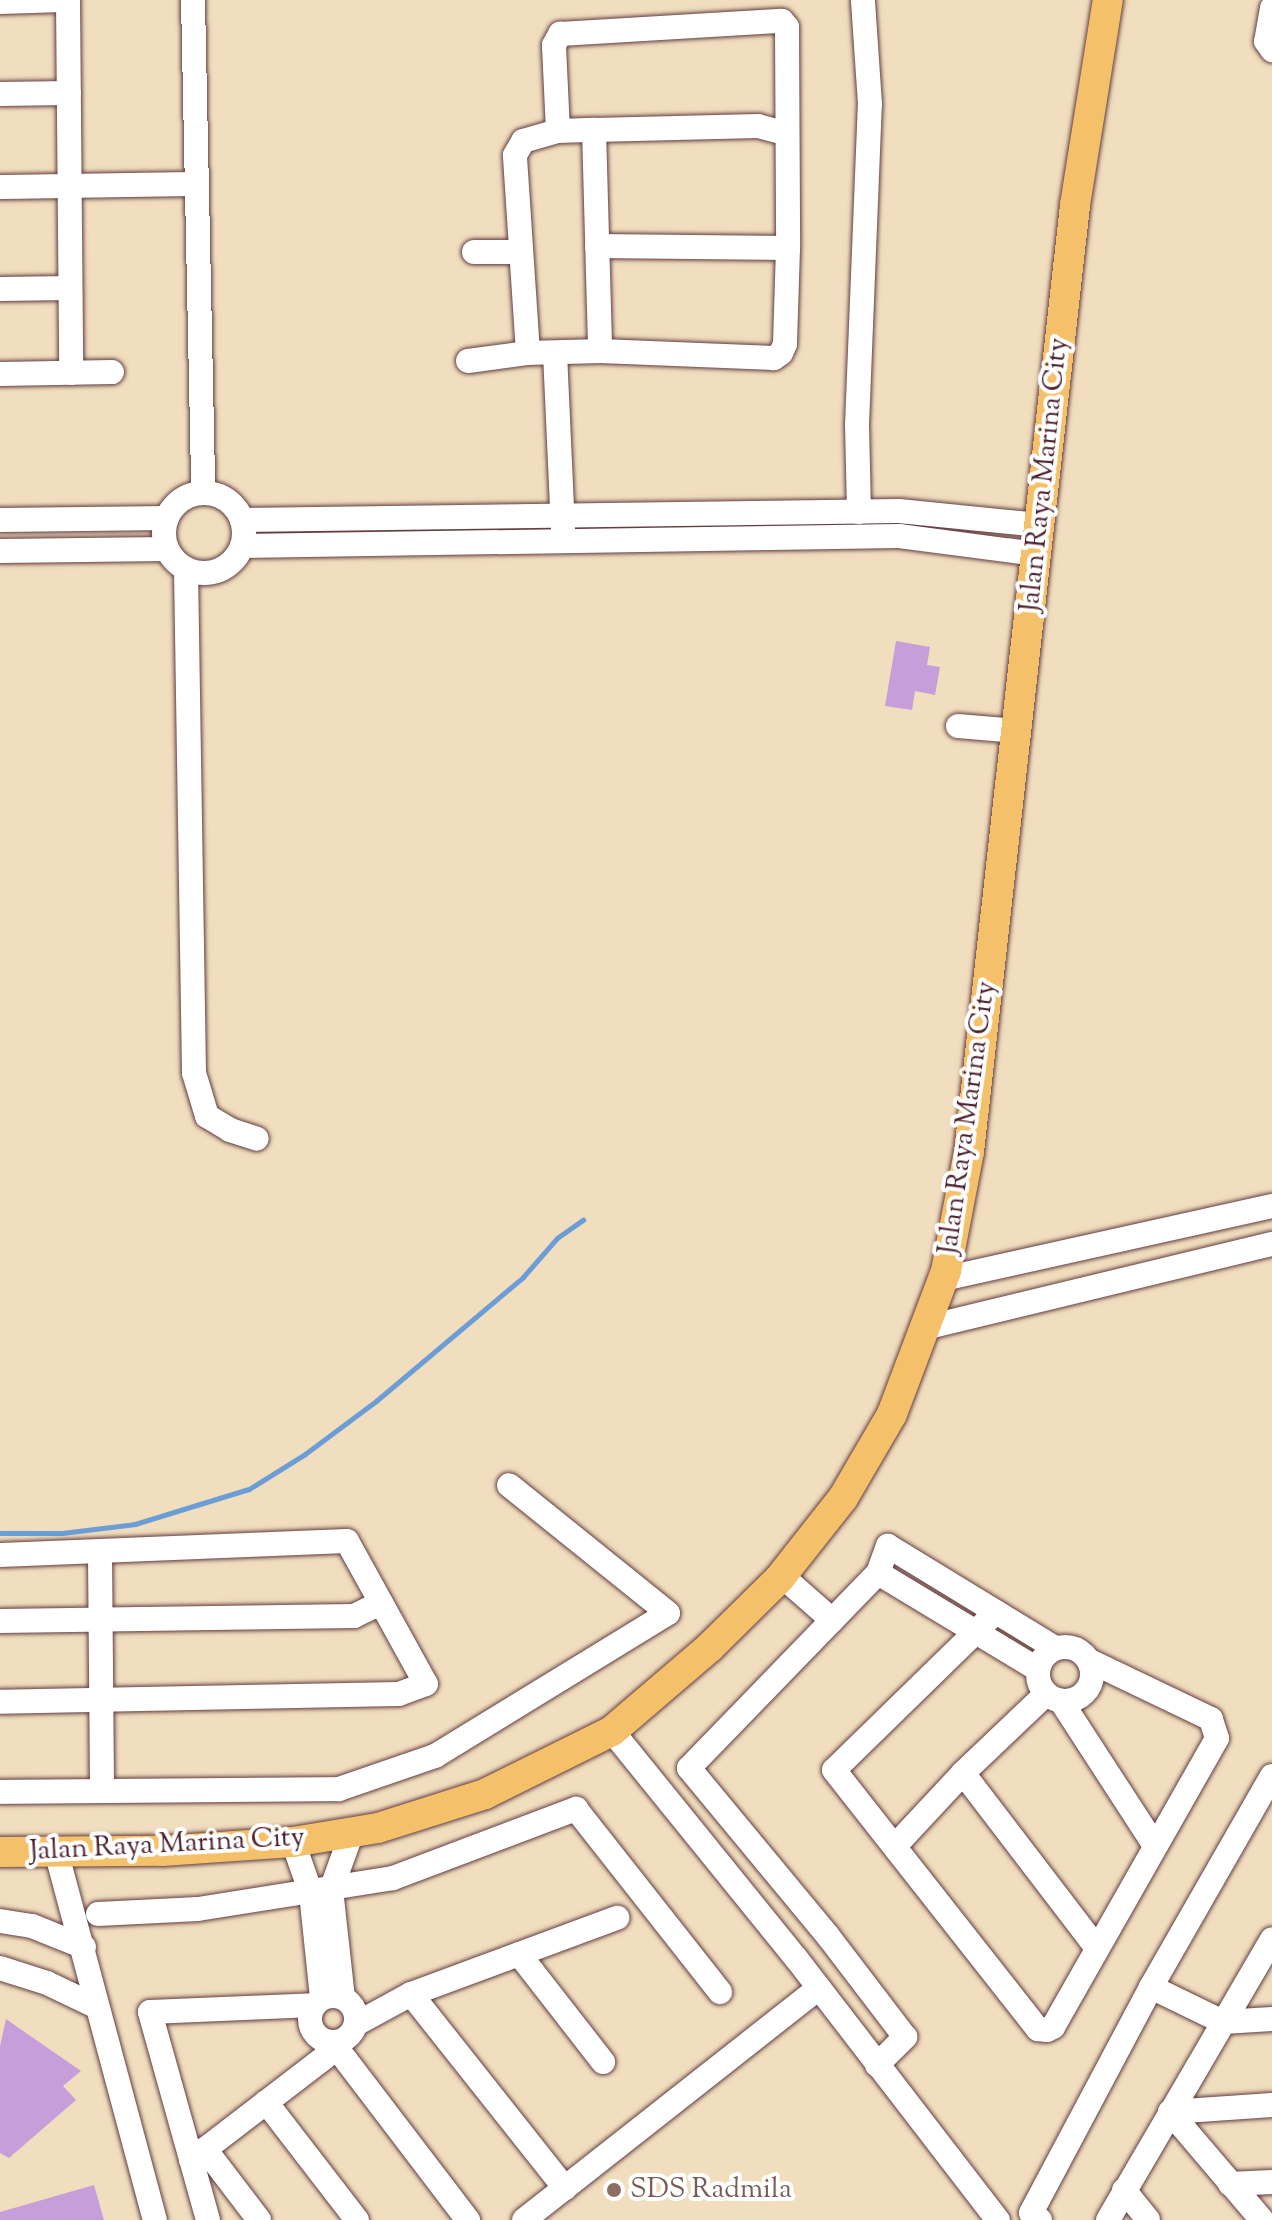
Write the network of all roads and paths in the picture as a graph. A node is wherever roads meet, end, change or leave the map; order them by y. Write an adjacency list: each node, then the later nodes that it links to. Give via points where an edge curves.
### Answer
1 (66, 0): 5 (street); 8 (street)
2 (193, 0): 13 (street)
3 (863, 0): 30 (street, via 870,104 857,425)
4 (1108, 0): 35 (main road, Jalan Raya Marina City, via 1075,210)
5 (0, 2)
6 (1272, 8): 7 (street, via 1266,41)
7 (1272, 50)
8 (69, 93): 9 (street); 14 (street)
9 (0, 94)
10 (594, 130): 11 (street); 12 (street, via 758,126); 16 (street)
11 (558, 131): 12 (street, via 554,45 560,34 782,21 787,27); 19 (street, via 523,141 515,155)
12 (785, 133): 17 (street)
13 (195, 184): 14 (street); 29 (street)
14 (70, 186): 15 (street); 20 (street)
15 (0, 187)
16 (597, 246): 17 (street); 22 (street)
17 (788, 248): 22 (street, via 785,344 774,358)
18 (474, 252): 19 (street)
19 (520, 252): 23 (street)
20 (70, 288): 21 (street); 27 (street)
21 (0, 289)
22 (600, 351): 24 (street)
23 (528, 353): 24 (street); 25 (street)
24 (555, 353): 31 (street)
25 (468, 361)
26 (112, 372): 27 (street)
27 (71, 373): 28 (street)
28 (0, 374)
29 (203, 493): 32 (street, via 181,500); 34 (street, via 222,497)
30 (859, 512): 31 (street); 35 (street, via 899,511)
31 (562, 515): 34 (street); 36 (street)
32 (167, 518): 33 (street); 38 (street)
33 (0, 520)
34 (242, 520): 37 (street)
35 (1038, 539): 36 (street); 42 (main road, Jalan Raya Marina City)
36 (564, 541): 37 (street)
37 (242, 546): 40 (street, via 226,567 199,573)
38 (167, 549): 39 (street); 40 (street)
39 (0, 551)
40 (186, 569): 43 (street, via 194,1073 207,1116)
41 (958, 726): 42 (street)
42 (1017, 731): 46 (main road, Jalan Raya Marina City, via 969,1152)
43 (257, 1139)
44 (1272, 1206): 46 (street)
45 (1272, 1244): 47 (street)
46 (943, 1279): 47 (main road, Jalan Raya Marina City)
47 (924, 1328): 52 (main road, Jalan Raya Marina City, via 885,1426 843,1498)
48 (509, 1485): 69 (street, via 668,1613 435,1756 339,1789)
49 (100, 1554): 50 (street); 53 (street, via 347,1541); 55 (street)
50 (0, 1555)
51 (878, 1573): 54 (street, via 888,1546); 56 (street); 58 (street)
52 (782, 1576): 56 (street); 65 (main road, Jalan Raya Marina City)
53 (381, 1603): 55 (street, via 354,1616); 63 (street, via 426,1684 399,1694)
54 (996, 1612): 58 (street); 59 (street)
55 (101, 1618): 57 (street); 63 (street)
56 (832, 1620): 66 (street)
57 (0, 1621)
58 (975, 1632): 61 (street); 74 (street, via 834,1770)
59 (1055, 1648): 60 (street, via 1074,1648); 61 (street)
60 (1088, 1660): 62 (street, via 1090,1685 1078,1698); 75 (street, via 1211,1719 1217,1730)
61 (1037, 1669): 62 (street, via 1040,1687)
62 (1053, 1698): 67 (street); 75 (street)
63 (101, 1700): 64 (street); 69 (street)
64 (0, 1702)
65 (612, 1731): 71 (street); 72 (main road, Jalan Raya Marina City, via 485,1794)
66 (689, 1768): 71 (street); 82 (street)
67 (963, 1773): 74 (street); 85 (street)
68 (1272, 1776): 89 (street)
69 (102, 1791): 70 (street)
70 (0, 1792)
71 (661, 1792): 87 (street)
72 (352, 1832): 73 (main road, Jalan Raya Marina City); 78 (street)
73 (293, 1842): 76 (main road, Jalan Raya Marina City, via 162,1851); 78 (street)
74 (895, 1846): 85 (street, via 1038,2029 1053,2027)
75 (1155, 1846): 85 (street)
76 (56, 1851): 77 (main road, Jalan Raya Marina City); 84 (street)
77 (0, 1852)
78 (321, 1892): 79 (street, via 198,1909); 91 (street, via 393,1878 576,1809); 93 (street)
79 (98, 1914)
80 (617, 1918): 86 (street)
81 (0, 1921): 84 (street, via 32,1926)
82 (828, 1936): 87 (street); 100 (street, via 905,2037)
83 (1272, 1939): 96 (street)
84 (84, 1947): 94 (street)
85 (1096, 1947)
86 (519, 1954): 92 (street); 99 (street)
87 (796, 1958): 90 (street)
88 (0, 1968): 94 (street)
89 (1151, 1987): 96 (street); 109 (street)
90 (819, 1988): 100 (street); 107 (street)
91 (720, 1992)
92 (411, 1994): 97 (street); 107 (street)
93 (326, 2000): 97 (street, via 356,2014); 98 (street, via 310,2025 315,2034); 104 (street, via 150,2012)
94 (97, 2007): 110 (street)
95 (1272, 2019): 96 (street)
96 (1223, 2022): 103 (street)
97 (356, 2024): 98 (street, via 343,2040)
98 (333, 2043): 101 (street, via 325,2057); 114 (street)
99 (603, 2062)
100 (877, 2065): 116 (street)
101 (266, 2102): 104 (street); 113 (street)
102 (1272, 2105): 103 (street)
103 (1170, 2112): 106 (street); 108 (street)
104 (198, 2154): 111 (street); 112 (street)
105 (1272, 2182): 106 (street)
106 (1230, 2184): 119 (street)
107 (565, 2188): 115 (street)
108 (1124, 2190): 117 (street); 118 (street)
109 (1029, 2218)
110 (155, 2220)
111 (208, 2220)
112 (259, 2220)
113 (357, 2220)
114 (468, 2220)
115 (524, 2220)
116 (998, 2220)
117 (1108, 2220)
118 (1148, 2220)
119 (1262, 2220)

